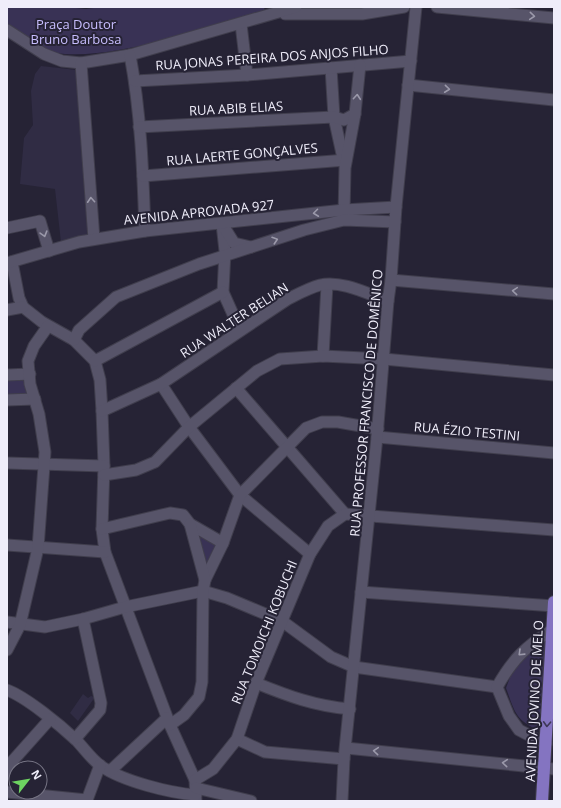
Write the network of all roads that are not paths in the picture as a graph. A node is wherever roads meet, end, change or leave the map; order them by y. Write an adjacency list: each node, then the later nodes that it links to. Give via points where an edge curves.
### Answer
1 (296, 7): 5 (street)
2 (404, 7): 6 (street)
3 (416, 7): 11 (street, RUA PROFESSOR FRANCISCO DE DOMÊNICO)
4 (437, 7): 7 (street, one-way to 7)
5 (270, 10): 6 (street); 8 (street)
6 (362, 10)
7 (554, 18)
8 (241, 24): 10 (street); 15 (street)
9 (7, 30): 12 (street, via 44,54 62,61)
10 (130, 55): 12 (street); 16 (street)
11 (410, 61): 13 (street, RUA JONAS PEREIRA DOS ANJOS FILHO); 17 (street, RUA PROFESSOR FRANCISCO DE DOMÊNICO)
12 (81, 63): 30 (street, one-way to 12)
13 (360, 66): 14 (street, RUA JONAS PEREIRA DOS ANJOS FILHO); 19 (street, one-way to 13)
14 (330, 68): 15 (street, RUA JONAS PEREIRA DOS ANJOS FILHO); 20 (street)
15 (247, 75): 16 (street, RUA JONAS PEREIRA DOS ANJOS FILHO)
16 (135, 81): 21 (street)
17 (408, 85): 18 (street, one-way to 18); 24 (street, RUA PROFESSOR FRANCISCO DE DOMÊNICO)
18 (554, 100)
19 (356, 114): 20 (street, RUA ABIB ELIAS, via 344,120); 22 (street)
20 (334, 117): 21 (street, RUA ABIB ELIAS); 22 (street)
21 (139, 127): 23 (street)
22 (345, 162): 23 (street, RUA LAERTE GONÇALVES); 25 (street)
23 (143, 176): 29 (street)
24 (396, 207): 25 (street, AVENIDA APROVADA 927); 26 (street, RUA PROFESSOR FRANCISCO DE DOMÊNICO)
25 (344, 215): 26 (street); 27 (street, AVENIDA APROVADA 927, one-way to 27); 31 (street, one-way to 25)
26 (395, 222): 35 (street, RUA PROFESSOR FRANCISCO DE DOMÊNICO)
27 (222, 224): 29 (street, AVENIDA APROVADA 927); 31 (street, via 234,243); 33 (street)
28 (7, 228): 32 (street, one-way to 32, via 40,221)
29 (145, 231): 30 (street, AVENIDA APROVADA 927)
30 (94, 239): 32 (street, AVENIDA APROVADA 927)
31 (252, 248): 33 (street)
32 (49, 252): 34 (street, AVENIDA APROVADA 927)
33 (225, 256): 37 (street); 44 (street, via 116,297 79,330)
34 (10, 262): 40 (street)
35 (391, 280): 38 (street, one-way to 35); 39 (street, RUA PROFESSOR FRANCISCO DE DOMÊNICO)
36 (327, 285): 39 (street, RUA WALTER BELIAN, via 344,287); 43 (street, RUA WALTER BELIAN, via 321,285 288,299); 45 (street)
37 (223, 292): 43 (street); 47 (street)
38 (554, 294)
39 (388, 301): 46 (street, RUA PROFESSOR FRANCISCO DE DOMÊNICO)
40 (23, 307): 41 (street); 42 (street)
41 (7, 310)
42 (48, 326): 44 (street); 48 (street, via 34,346 28,361)
43 (240, 330): 51 (street, RUA WALTER BELIAN)
44 (74, 340): 47 (street)
45 (322, 356): 46 (street); 52 (street, via 280,359 257,371)
46 (384, 359): 50 (street); 57 (street, RUA PROFESSOR FRANCISCO DE DOMÊNICO)
47 (95, 361): 55 (street, via 100,380)
48 (30, 374): 49 (street); 53 (street)
49 (7, 375)
50 (554, 375)
51 (161, 384): 55 (street, RUA WALTER BELIAN); 56 (street)
52 (236, 388): 56 (street); 58 (street)
53 (35, 399): 54 (street); 61 (street)
54 (7, 400)
55 (102, 411): 62 (street)
56 (189, 427): 62 (street, via 155,462 136,470); 63 (street)
57 (378, 433): 58 (street, RUA ÉZIO TESTINI, via 338,422 322,422 306,428); 59 (street, RUA ÉZIO TESTINI); 65 (street, RUA PROFESSOR FRANCISCO DE DOMÊNICO)
58 (286, 448): 63 (street, RUA ÉZIO TESTINI); 64 (street)
59 (554, 454)
60 (7, 463): 61 (street)
61 (45, 465): 62 (street); 71 (street)
62 (104, 470): 67 (street)
63 (240, 495): 69 (street); 73 (street)
64 (345, 514): 65 (street); 73 (street, RUA TOMOICHI KOBUCHI, via 328,526)
65 (370, 516): 68 (street); 75 (street, RUA PROFESSOR FRANCISCO DE DOMÊNICO)
66 (190, 524): 67 (street, via 183,515 170,513); 69 (street); 74 (street)
67 (102, 529): 72 (street)
68 (554, 530)
69 (222, 543): 74 (street)
70 (7, 544): 71 (street)
71 (38, 548): 72 (street); 82 (street)
72 (104, 552): 78 (street)
73 (310, 554): 80 (street, RUA TOMOICHI KOBUCHI)
74 (204, 586): 78 (street); 80 (street); 91 (street, via 202,682 199,697 184,715)
75 (361, 592): 77 (street); 85 (street, RUA PROFESSOR FRANCISCO DE DOMÊNICO)
76 (554, 602): 77 (main road, AVENIDA JOVINO DE MELO)
77 (554, 606): 83 (main road, AVENIDA JOVINO DE MELO)
78 (125, 607): 79 (street); 91 (street)
79 (83, 619): 82 (street, via 46,627); 92 (street, via 101,703 100,710)
80 (282, 621): 85 (street, via 332,657); 86 (street, RUA TOMOICHI KOBUCHI)
81 (7, 622): 82 (street)
82 (20, 624): 84 (street)
83 (552, 630): 87 (street, one-way to 87, via 519,654 508,666); 94 (main road, AVENIDA JOVINO DE MELO, one-way to 94)
84 (7, 650)
85 (354, 667): 87 (street); 89 (street, RUA PROFESSOR FRANCISCO DE DOMÊNICO)
86 (256, 683): 89 (street, via 302,701); 93 (street, RUA TOMOICHI KOBUCHI)
87 (497, 687): 94 (street, via 508,716 519,730)
88 (7, 690): 90 (street, via 16,693)
89 (350, 710): 95 (street, RUA PROFESSOR FRANCISCO DE DOMÊNICO)
90 (50, 719): 92 (street); 99 (street, via 9,765)
91 (169, 722): 98 (street); 100 (street)
92 (75, 739): 96 (street)
93 (237, 739): 95 (street, via 266,752); 100 (street, RUA TOMOICHI KOBUCHI)
94 (546, 744): 97 (main road, AVENIDA JOVINO DE MELO)
95 (345, 754): 97 (street, one-way to 95); 104 (street, RUA PROFESSOR FRANCISCO DE DOMÊNICO)
96 (100, 765): 98 (street); 102 (street, via 87,800)
97 (549, 768): 105 (main road, AVENIDA JOVINO DE MELO)
98 (110, 771): 100 (street, via 178,794)
99 (7, 774)
100 (196, 791): 103 (street)
101 (7, 792): 102 (street)
102 (50, 799)
103 (251, 801)
104 (342, 801)
105 (542, 801)

